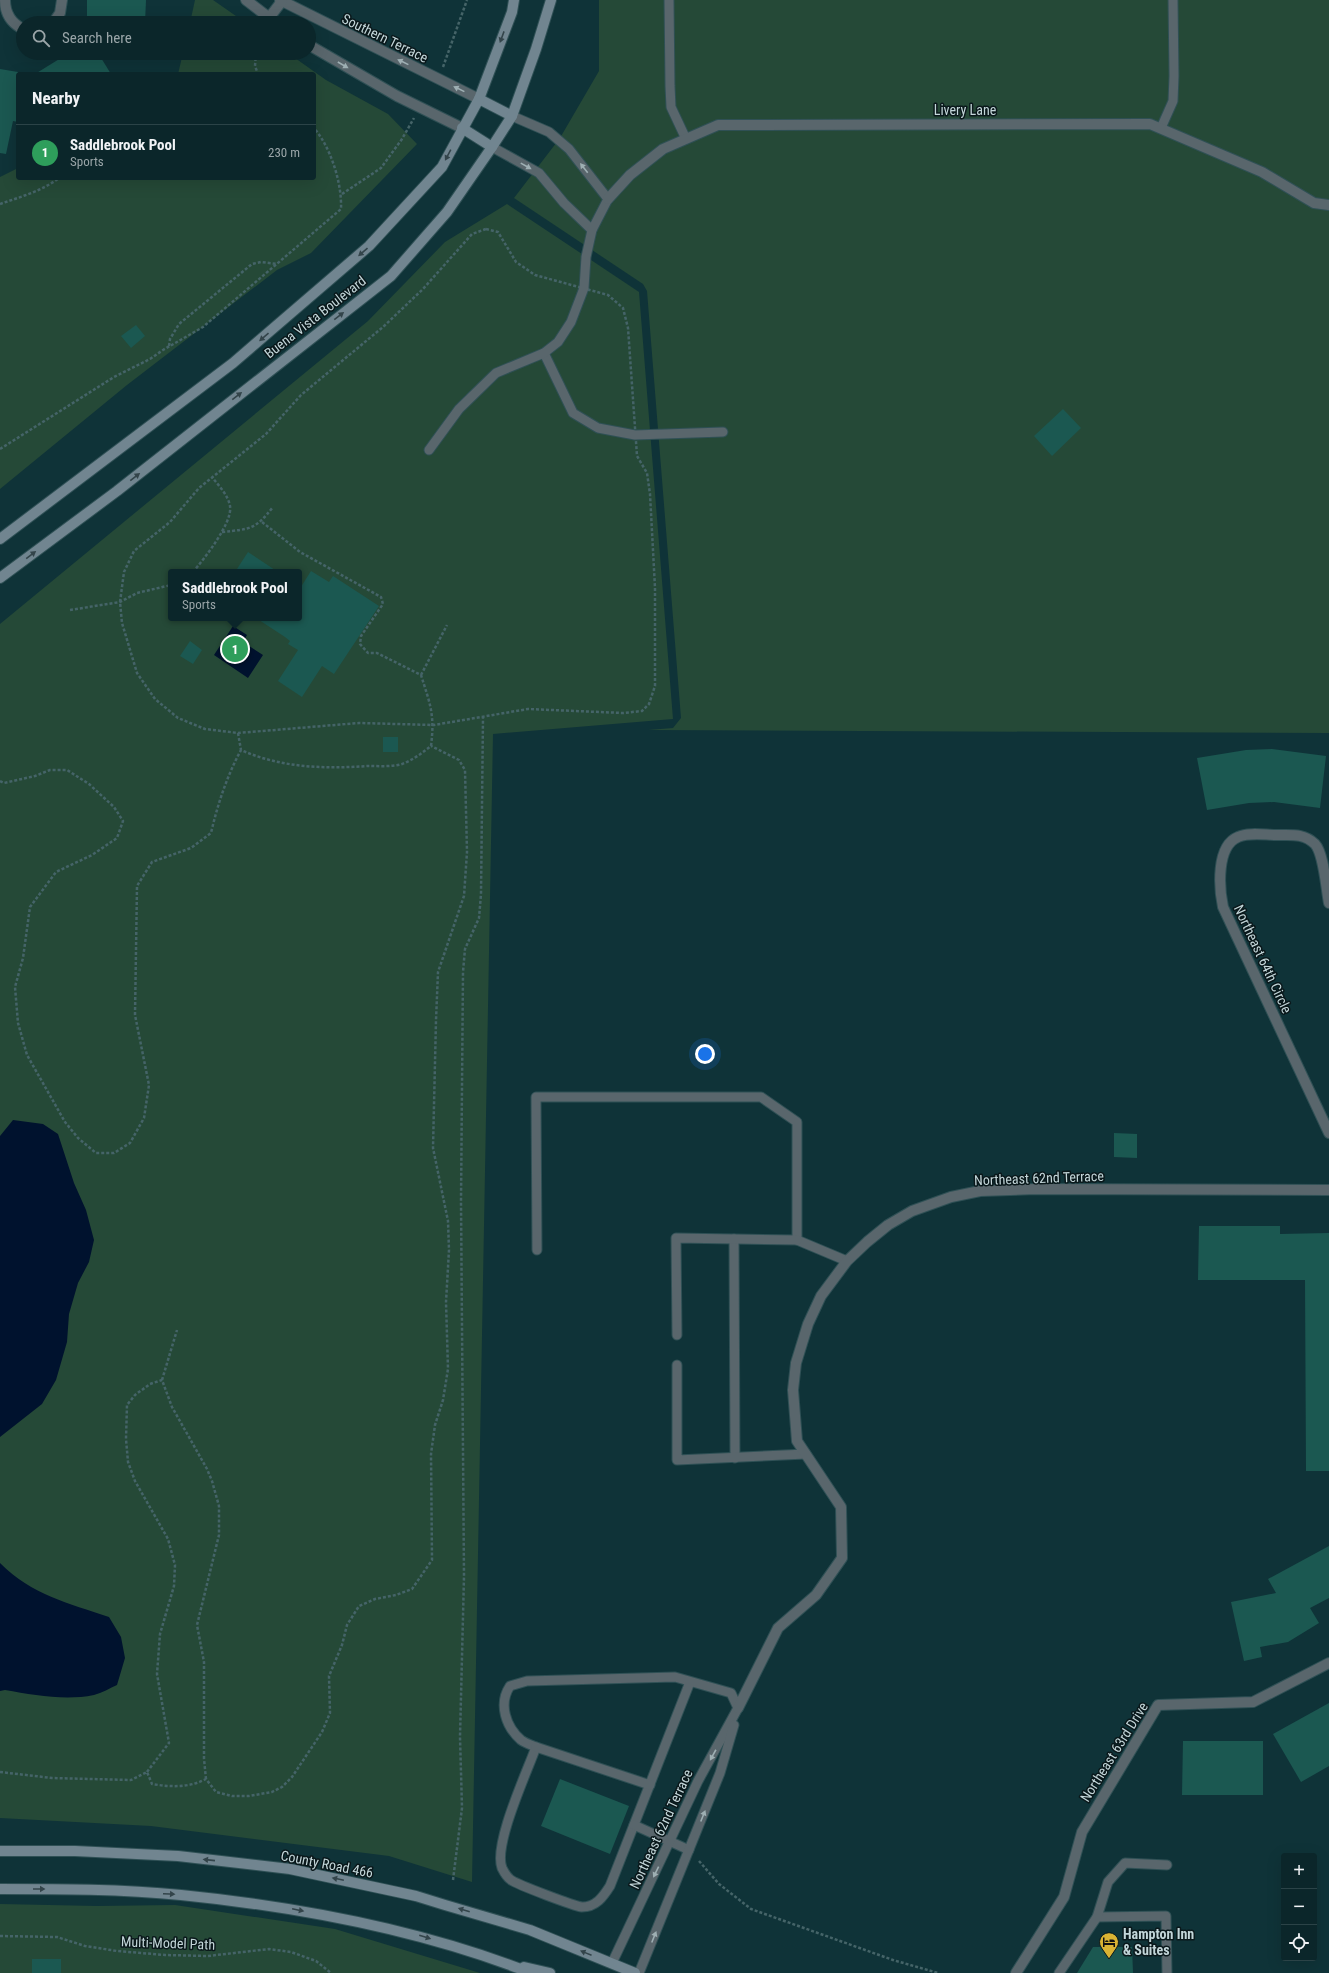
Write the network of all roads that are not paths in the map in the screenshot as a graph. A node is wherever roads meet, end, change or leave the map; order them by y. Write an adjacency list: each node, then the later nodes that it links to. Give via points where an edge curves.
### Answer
1 (5, 0): 14 (street, via 8,16)
2 (62, 0): 9 (street)
3 (246, 0): 10 (street)
4 (282, 0): 11 (street); 12 (street, Southern Terrace, one-way to 4)
5 (514, 0): 16 (main road, Buena Vista Boulevard, one-way to 16, via 512,12)
6 (551, 0): 17 (main road, Buena Vista Boulevard)
7 (670, 0): 20 (lane, via 671,107)
8 (1174, 0): 19 (lane, via 1173,101)
9 (58, 16)
10 (267, 16)
11 (275, 16)
12 (314, 16)
13 (316, 17): 16 (street, Southern Terrace, one-way to 13)
14 (16, 25)
15 (316, 49): 18 (street, one-way to 18, via 397,96)
16 (479, 99): 17 (main road); 18 (main road, Buena Vista Boulevard)
17 (512, 116): 21 (main road, Buena Vista Boulevard); 22 (lane, one-way to 17, via 569,149 549,132)
18 (462, 128): 21 (main road); 28 (main road, Buena Vista Boulevard, one-way to 28, via 442,167 369,246 234,363)
19 (1161, 128): 20 (street, Livery Lane, via 1150,124 718,125); 23 (street, Livery Lane, via 1262,172 1314,203)
20 (686, 139): 22 (street, Livery Lane, via 663,149 630,175)
21 (492, 147): 24 (lane, one-way to 24, via 539,173 564,203); 29 (main road, Buena Vista Boulevard, one-way to 21, via 124,486 390,276 448,212)
22 (608, 199): 24 (lane)
23 (1329, 205)
24 (592, 230): 25 (lane, via 586,257 584,288 571,322 558,342)
25 (544, 353): 26 (lane, via 573,413 598,428 635,435); 27 (lane, via 496,373 459,409)
26 (723, 432)
27 (429, 450)
28 (0, 539)
29 (0, 578)
30 (1329, 903): 31 (street, Northeast 64th Circle, via 1320,855 1315,844 1309,839 1299,835 1248,835 1233,840 1223,852 1223,907)
31 (1329, 1133)
32 (1329, 1190): 36 (street, Northeast 62nd Terrace, via 980,1191 951,1197 912,1211 888,1225)
33 (734, 1239): 34 (lane); 37 (lane, via 676,1238); 40 (lane)
34 (798, 1240): 35 (lane, via 797,1122 761,1097 536,1097); 36 (lane)
35 (537, 1250)
36 (847, 1261): 39 (street, Northeast 62nd Terrace, via 821,1296 808,1324 796,1363 793,1390 797,1441)
37 (677, 1335)
38 (677, 1365): 40 (lane, via 677,1460)
39 (806, 1454): 40 (lane); 43 (street, Northeast 62nd Terrace, via 840,1507 842,1558 816,1595 778,1628)
40 (735, 1458)
41 (1329, 1663): 59 (street, Northeast 63rd Drive, via 1253,1702 1158,1705 1082,1832 1064,1897)
42 (690, 1682): 43 (lane, via 731,1694); 44 (lane, via 675,1677 527,1681 510,1686 505,1693 504,1710 510,1729 523,1742); 45 (lane)
43 (738, 1708): 47 (lane, Northeast 62nd Terrace, one-way to 47, via 698,1781); 48 (lane, Northeast 62nd Terrace, one-way to 43, via 720,1774)
44 (536, 1747): 45 (lane); 46 (lane, via 505,1830 500,1851 502,1868 510,1879 582,1907 596,1904 610,1886)
45 (650, 1784): 46 (lane)
46 (634, 1824): 47 (lane)
47 (671, 1842): 48 (lane); 53 (lane, Northeast 62nd Terrace, one-way to 53)
48 (689, 1850): 58 (lane, Northeast 62nd Terrace, one-way to 48)
49 (0, 1851): 53 (main road, County Road 466, one-way to 49, via 530,1930 416,1896 290,1869 178,1856 75,1851)
50 (1167, 1864): 52 (lane, via 1125,1863 1108,1882)
51 (0, 1889): 54 (main road, one-way to 54, via 81,1889 180,1895 288,1908 418,1935)
52 (1097, 1917): 60 (lane); 61 (lane, via 1166,1916)
53 (612, 1963): 57 (main road, County Road 466)
54 (507, 1964): 55 (main road); 56 (main road)
55 (531, 1973)
56 (550, 1973)
57 (635, 1973)
58 (639, 1973)
59 (1016, 1973)
60 (1059, 1973)
61 (1167, 1973)

